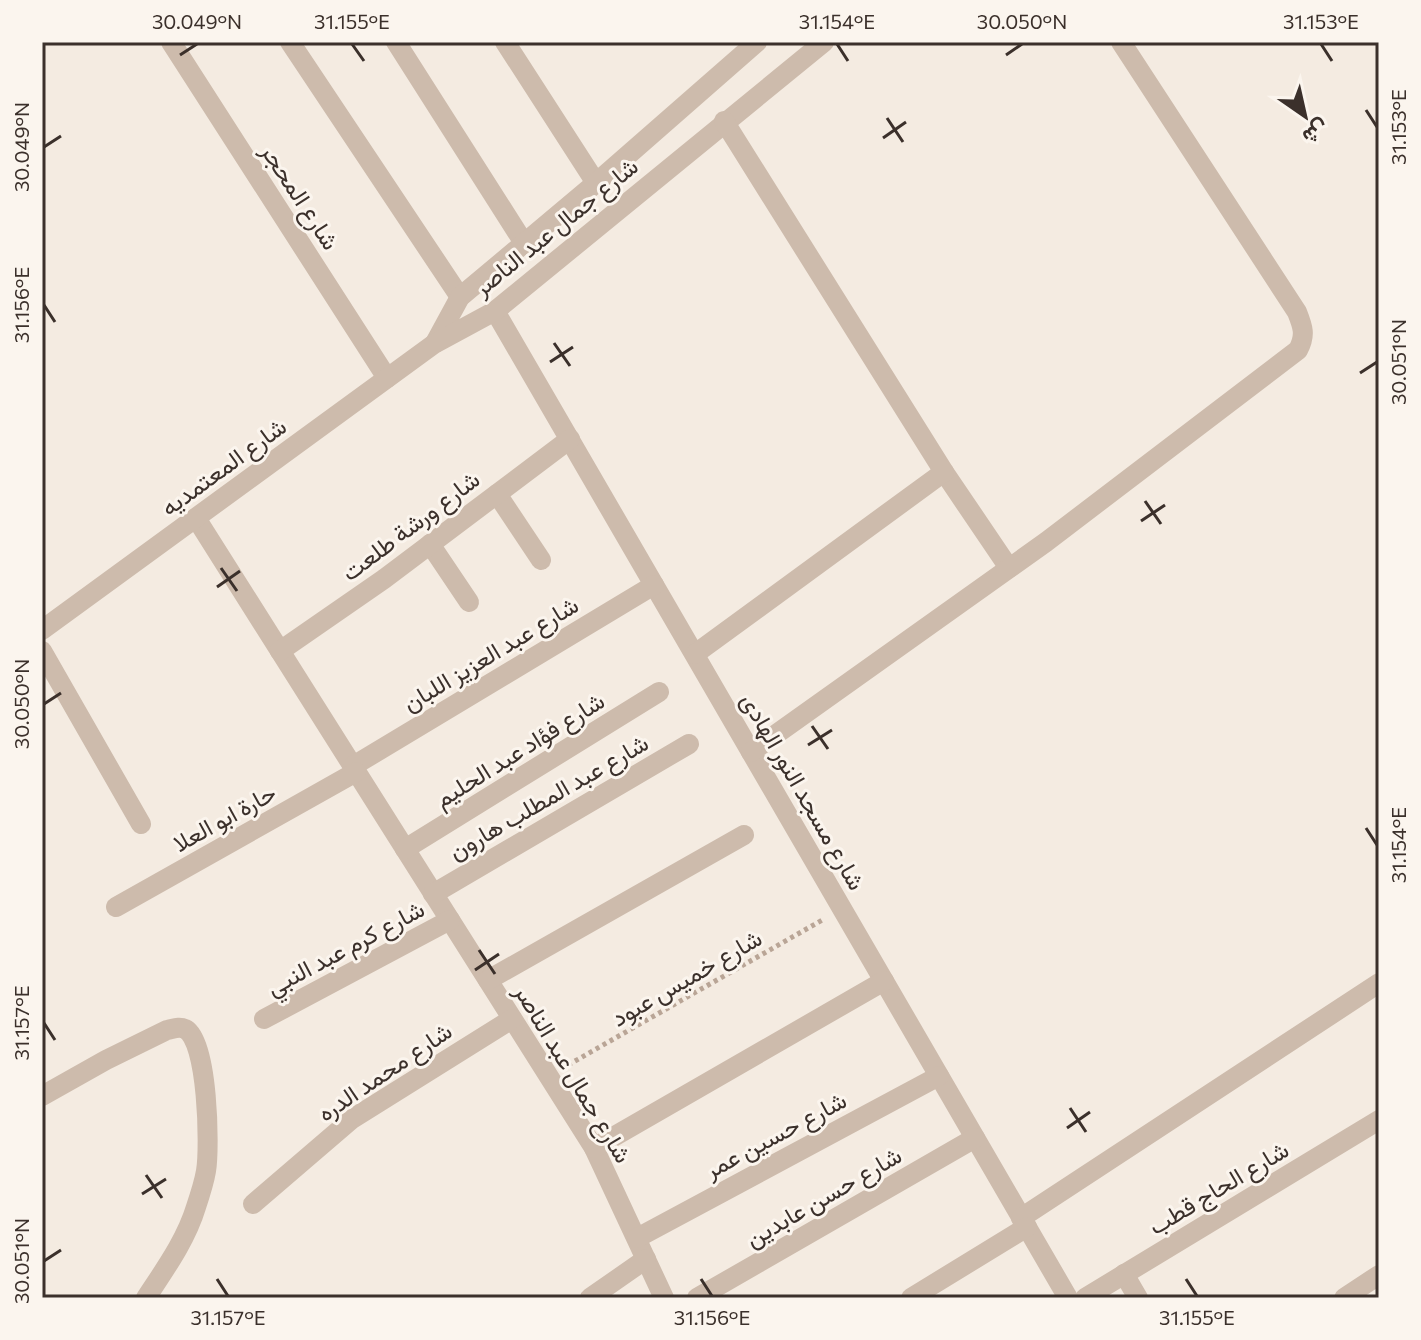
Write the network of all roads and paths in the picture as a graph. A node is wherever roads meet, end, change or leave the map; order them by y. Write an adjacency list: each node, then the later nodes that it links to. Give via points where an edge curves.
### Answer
1 (171, 42): 14 (street, شارع المحجر)
2 (290, 42): 11 (street)
3 (396, 42): 10 (street)
4 (505, 42): 9 (street)
5 (757, 42): 9 (street, شارع جمال عبد الناصر)
6 (824, 42): 8 (street, شارع جمال عبد الناصر)
7 (1121, 42): 21 (street, via 1297,312 1304,339 1298,350)
8 (724, 121): 12 (street, شارع جمال عبد الناصر); 16 (street)
9 (596, 183): 10 (street, شارع جمال عبد الناصر)
10 (524, 243): 11 (street, شارع جمال عبد الناصر)
11 (460, 297): 13 (street, شارع جمال عبد الناصر)
12 (495, 311): 13 (street, شارع جمال عبد الناصر); 15 (street, شارع مسجد النور الهادى)
13 (434, 344): 14 (street, شارع المعتمديه)
14 (387, 378): 18 (street, شارع المعتمديه)
15 (570, 439): 17 (street, شارع ورشة طلعت); 22 (street, شارع مسجد النور الهادى)
16 (944, 472): 21 (street); 27 (street)
17 (497, 494): 19 (street, شارع ورشة طلعت); 20 (street)
18 (196, 518): 24 (street, شارع المعتمديه); 26 (street, شارع جمال عبد الناصر)
19 (430, 544): 23 (street); 26 (street, شارع ورشة طلعت)
20 (541, 560)
21 (1009, 568): 30 (street)
22 (654, 585): 27 (street, شارع مسجد النور الهادى); 31 (street, شارع عبد العزيز اللبان)
23 (469, 602)
24 (42, 630)
25 (42, 651): 32 (street)
26 (280, 651): 31 (street, شارع جمال عبد الناصر)
27 (695, 654): 30 (street, شارع مسجد النور الهادى)
28 (659, 692): 34 (street, شارع فؤاد عبد الحليم)
29 (689, 744): 35 (street, شارع عبد المطلب هارون)
30 (751, 752): 37 (street, شارع مسجد النور الهادى)
31 (354, 769): 34 (street, شارع جمال عبد الناصر); 36 (street, حارة ابو العلا)
32 (141, 824)
33 (744, 835): 39 (street)
34 (405, 849): 35 (street, شارع جمال عبد الناصر)
35 (433, 894): 38 (street, شارع جمال عبد الناصر)
36 (116, 907)
37 (842, 909): 40 (street, شارع مسجد النور الهادى); 44 (path, شارع خميس عبود)
38 (450, 920): 39 (street, شارع جمال عبد الناصر); 42 (street, شارع كرم عبد النبي)
39 (488, 980): 43 (street, شارع جمال عبد الناصر)
40 (884, 981): 45 (street, شارع مسجد النور الهادى); 49 (street)
41 (1379, 983): 51 (street)
42 (264, 1019)
43 (512, 1019): 44 (street, شارع جمال عبد الناصر); 50 (street, شارع محمد الدره, via 352,1119)
44 (548, 1076): 49 (street, شارع جمال عبد الناصر)
45 (939, 1076): 48 (street, شارع مسجد النور الهادى); 52 (street, شارع حسين عمر)
46 (42, 1096): 56 (street, via 167,1030 176,1027 193,1035 209,1129 206,1170 179,1247)
47 (1379, 1120): 54 (street, شارع الحاج قطب)
48 (975, 1138): 51 (street, شارع مسجد النور الهادى); 59 (street, شارع حسن عابدين)
49 (594, 1148): 52 (street, شارع جمال عبد الناصر)
50 (253, 1204)
51 (1024, 1223): 60 (street); 61 (street, شارع مسجد النور الهادى)
52 (637, 1238): 53 (street, شارع جمال عبد الناصر)
53 (646, 1259): 57 (street); 58 (street, شارع جمال عبد الناصر)
54 (1124, 1274): 62 (street, شارع الحاج قطب); 63 (street)
55 (1379, 1275): 64 (street)
56 (146, 1298)
57 (590, 1298)
58 (664, 1298)
59 (697, 1298)
60 (911, 1298)
61 (1068, 1298)
62 (1085, 1298)
63 (1138, 1298)
64 (1344, 1298)

